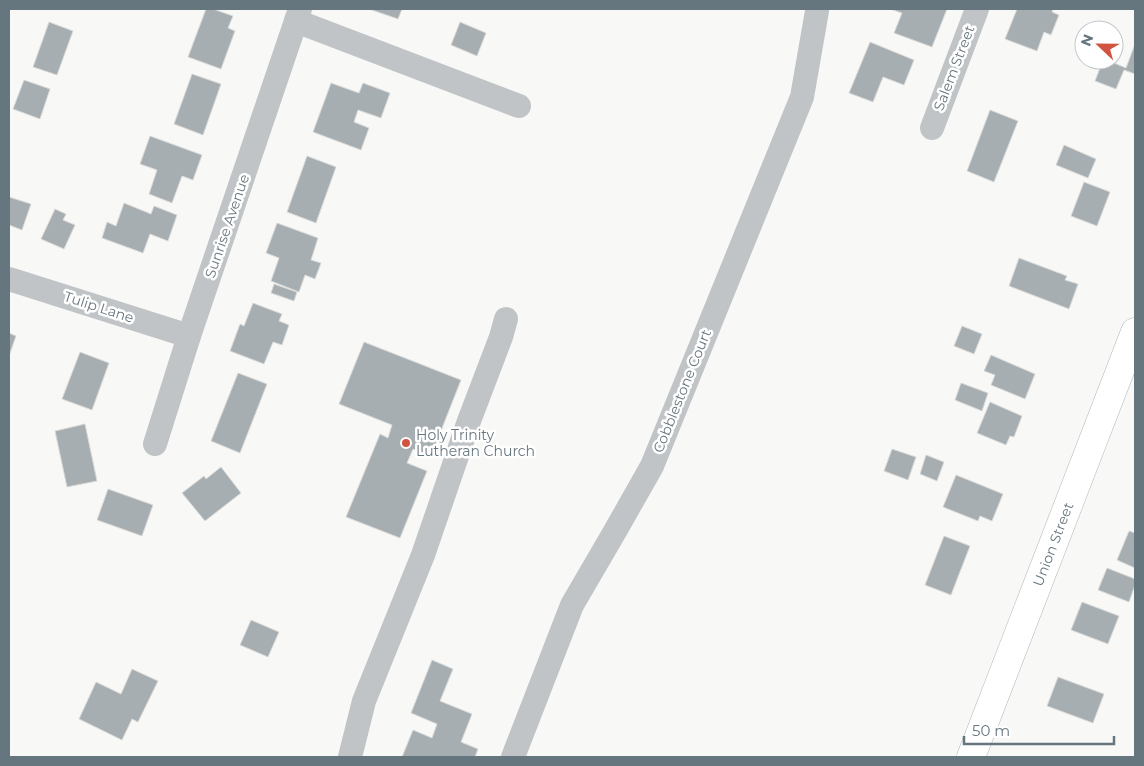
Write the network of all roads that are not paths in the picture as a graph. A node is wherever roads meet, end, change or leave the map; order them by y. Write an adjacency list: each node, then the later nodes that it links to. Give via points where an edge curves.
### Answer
1 (977, 9): 5 (street, Salem Street)
2 (817, 11): 12 (street, Cobblestone Court, via 802,97 652,466 572,605)
3 (298, 15): 4 (street); 9 (street, Sunrise Avenue)
4 (519, 106)
5 (932, 128)
6 (9, 279): 9 (street, Tulip Lane)
7 (506, 319): 11 (street, via 423,556 364,701)
8 (1135, 332): 13 (main road, Union Street)
9 (189, 336): 10 (street, Sunrise Avenue)
10 (155, 444)
11 (350, 757)
12 (513, 757)
13 (971, 757)

